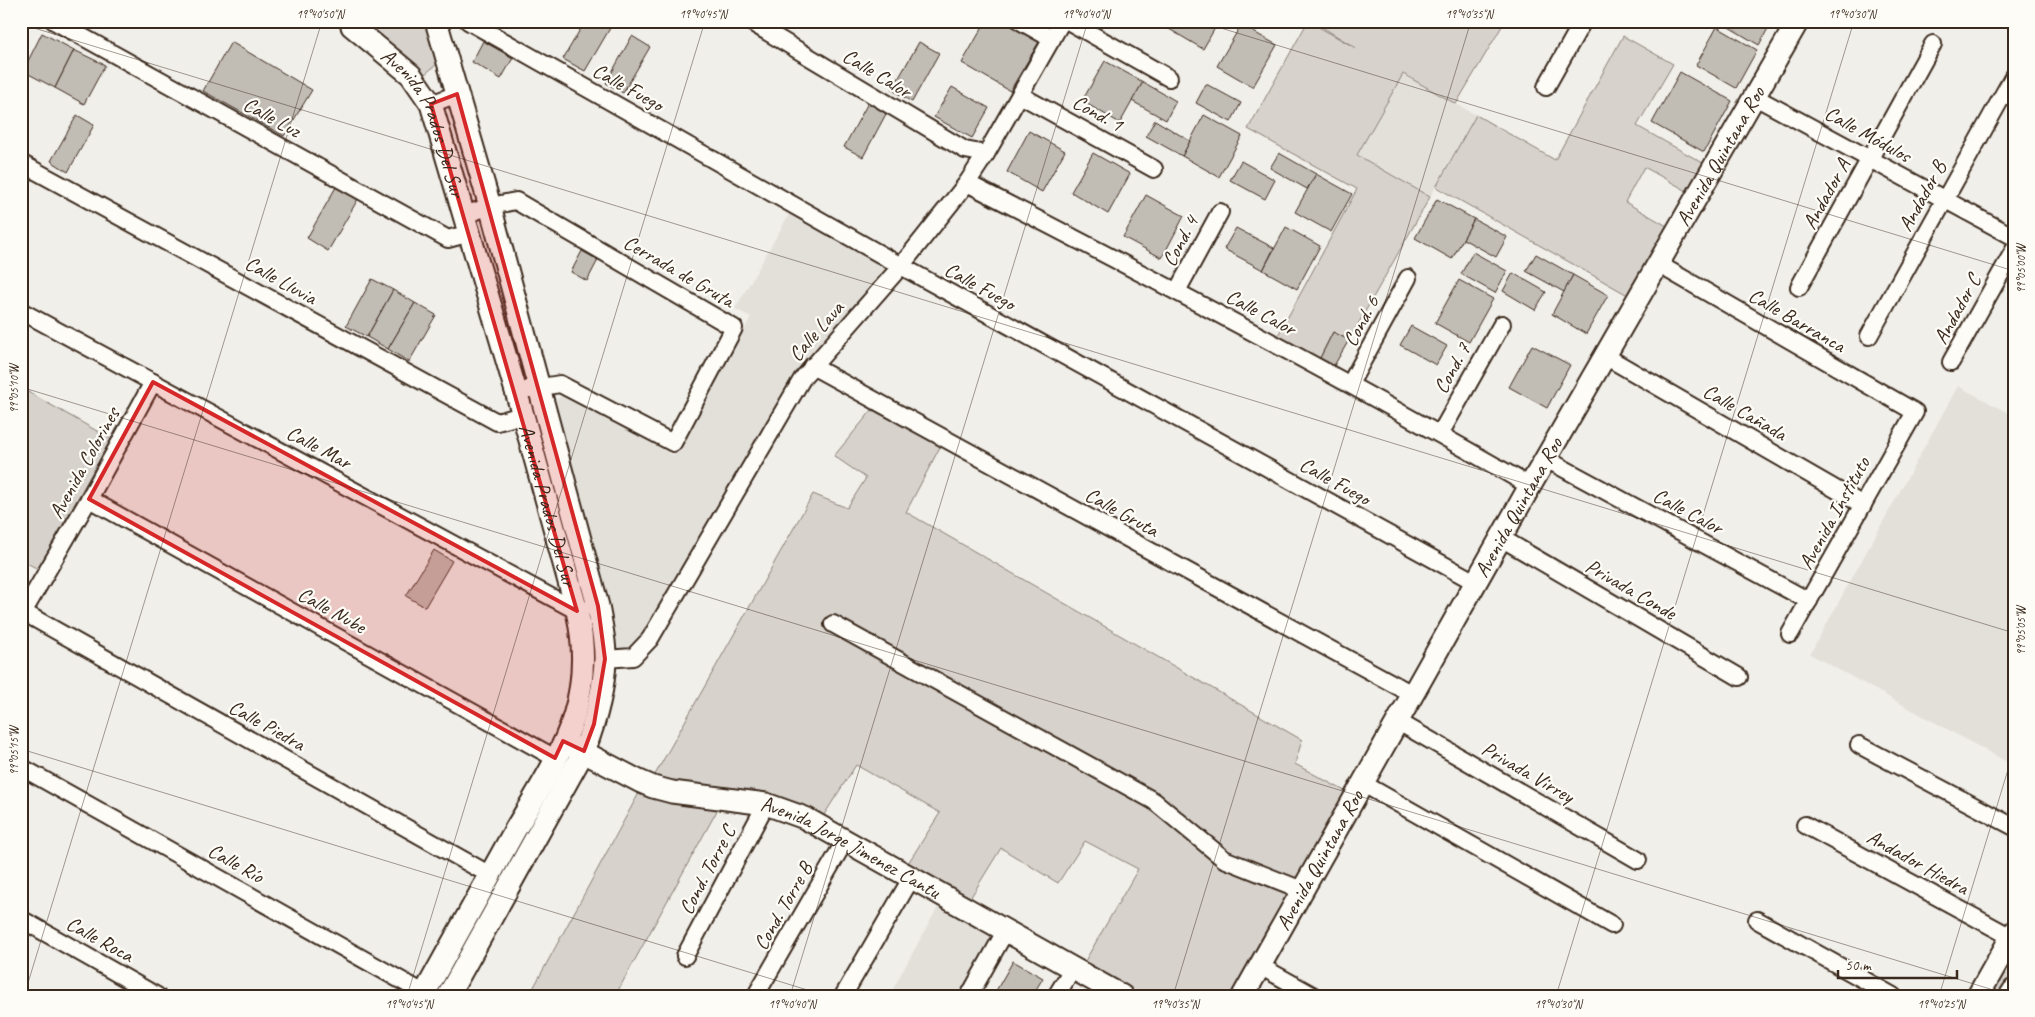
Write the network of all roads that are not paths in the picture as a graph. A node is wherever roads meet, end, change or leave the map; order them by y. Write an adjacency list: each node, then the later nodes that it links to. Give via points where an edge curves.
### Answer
1 (436, 21): 16 (main road, Avenida Prados Del Sur)
2 (468, 21): 32 (street, Calle Fuego)
3 (749, 21): 20 (street, Calle Calor, via 965,150)
4 (1020, 21): 11 (street)
5 (1062, 21): 11 (street, Calle Lava)
6 (1068, 21): 14 (street)
7 (1583, 21): 15 (street)
8 (1798, 21): 18 (main road, Avenida Quintana Roo)
9 (61, 23): 28 (street, Calle Luz, via 448,239)
10 (349, 23): 19 (main road, Avenida Prados Del Sur, via 411,75)
11 (1052, 39): 17 (street, Calle Lava)
12 (1933, 44): 21 (street, Andador A)
13 (2012, 77): 25 (street, Andador B)
14 (1169, 78)
15 (1546, 87)
16 (457, 94): 19 (street); 26 (main road, Avenida Prados Del Sur)
17 (1020, 95): 20 (street, Calle Lava); 23 (street, Cond. 1)
18 (1755, 96): 21 (street, Calle Módulos); 31 (main road, Avenida Quintana Roo)
19 (431, 104): 28 (main road, Avenida Prados Del Sur)
20 (986, 154): 24 (street, Calle Lava)
21 (1869, 159): 25 (street, Calle Módulos); 34 (street, Andador A)
22 (21, 163): 47 (street, Calle Lluvia, via 497,422)
23 (1154, 169)
24 (967, 183): 32 (street, Calle Lava); 35 (street, Calle Calor)
25 (1944, 200): 29 (street, Calle Módulos); 38 (street, Andador B)
26 (490, 206): 28 (street, Cerrada de Gruta); 44 (main road, Avenida Prados Del Sur); 44 (street, Cerrada de Gruta, via 516,202 734,328 673,444 560,384)
27 (1220, 212): 35 (street, Cond. 4)
28 (468, 224): 45 (main road, Avenida Prados Del Sur)
29 (2014, 237)
30 (2014, 250): 40 (street, Andador C)
31 (1658, 264): 39 (main road, Avenida Quintana Roo); 46 (street, Calle Barranca)
32 (901, 266): 41 (street, Calle Lava); 54 (street, Calle Fuego)
33 (1408, 278): 43 (street, Cond. 6)
34 (1799, 287)
35 (1178, 291): 43 (street, Calle Calor)
36 (21, 312): 42 (street, Calle Mar)
37 (1502, 324): 48 (street, Cond. 7)
38 (1869, 336)
39 (1605, 356): 49 (main road, Avenida Quintana Roo); 52 (street, Calle Cañada)
40 (1951, 362)
41 (812, 366): 61 (street, Calle Lava, via 650,639 633,657); 63 (street, Calle Gruta)
42 (153, 382): 51 (street, Avenida Colorines); 57 (street, Calle Mar)
43 (1350, 384): 48 (street, Calle Calor)
44 (539, 387): 45 (street, Cerrada de Gruta); 56 (main road, Avenida Prados Del Sur)
45 (517, 392): 47 (main road, Avenida Prados Del Sur)
46 (1915, 412): 52 (street, Avenida Instituto)
47 (523, 414): 57 (main road, Avenida Prados Del Sur)
48 (1440, 434): 50 (street, Calle Calor)
49 (1546, 459): 50 (main road, Avenida Quintana Roo); 55 (street, Calle Calor)
50 (1530, 486): 53 (main road, Avenida Quintana Roo)
51 (89, 499): 58 (street, Avenida Colorines); 66 (street, Calle Nube)
52 (1863, 505): 55 (street, Avenida Instituto)
53 (1501, 538): 54 (main road, Avenida Quintana Roo); 62 (street, Privada Conde)
54 (1475, 582): 63 (main road, Avenida Quintana Roo)
55 (1809, 601): 60 (street, Avenida Instituto)
56 (598, 606): 57 (street); 61 (main road, Avenida Prados Del Sur)
57 (578, 611): 66 (main road, Avenida Prados Del Sur, via 583,639 583,677 574,716)
58 (22, 614): 75 (street, Calle Piedra)
59 (833, 624): 77 (street, via 1154,801 1224,859)
60 (1790, 634)
61 (605, 659): 67 (main road, Avenida Prados Del Sur, via 594,724)
62 (1738, 677)
63 (1412, 694): 64 (main road, Avenida Quintana Roo)
64 (1397, 721): 69 (main road, Avenida Quintana Roo); 74 (street, Privada Virrey)
65 (1859, 746): 72 (street)
66 (559, 750): 67 (main road, Avenida Jorge Jimenez Cantu); 75 (main road, Avenida Prados Del Sur)
67 (584, 751): 70 (main road, Avenida Jorge Jimenez Cantu, via 653,787); 90 (main road, Avenida Prados Del Sur)
68 (21, 767): 87 (street, Calle Río)
69 (1362, 783): 77 (main road, Avenida Quintana Roo); 80 (street)
70 (766, 804): 73 (main road, Avenida Jorge Jimenez Cantu, via 805,818); 83 (street, Cond. Torre C)
71 (1805, 825): 82 (street, Andador Hiedra)
72 (2014, 826)
73 (846, 839): 76 (main road, Avenida Jorge Jimenez Cantu); 88 (street, Cond. Torre B)
74 (1638, 860)
75 (490, 875): 87 (main road, Avenida Prados Del Sur)
76 (912, 877): 81 (main road, Avenida Jorge Jimenez Cantu); 91 (street)
77 (1302, 890): 84 (main road, Avenida Quintana Roo)
78 (21, 919): 89 (street, Calle Roca)
79 (1757, 920): 97 (street)
80 (1612, 925)
81 (1006, 930): 85 (main road, Avenida Jorge Jimenez Cantu); 92 (street)
82 (2012, 934): 98 (main road)
83 (685, 956)
84 (1260, 966): 95 (main road, Avenida Quintana Roo); 96 (street)
85 (1072, 968): 93 (street); 94 (main road, Avenida Jorge Jimenez Cantu)
86 (2014, 990): 99 (main road)
87 (425, 995)
88 (756, 995)
89 (157, 996)
90 (448, 996)
91 (842, 996)
92 (969, 996)
93 (1056, 996)
94 (1122, 996)
95 (1243, 996)
96 (1314, 996)
97 (1893, 996)
98 (1978, 996)
99 (2010, 996)

